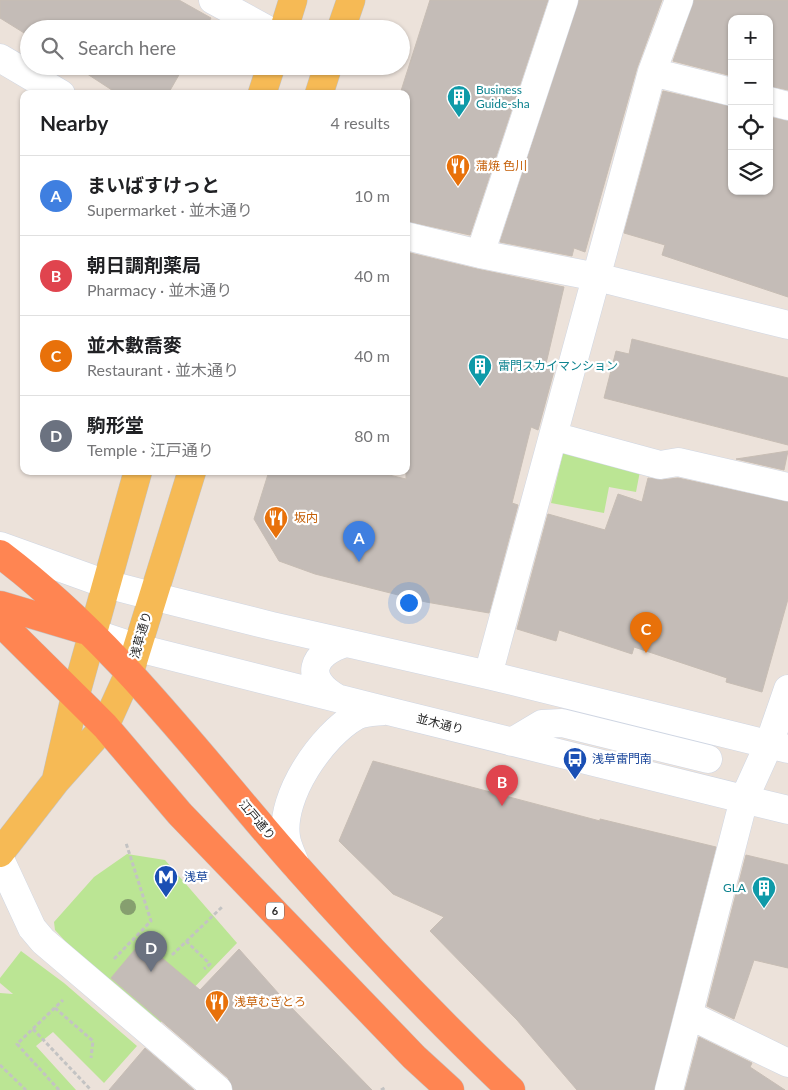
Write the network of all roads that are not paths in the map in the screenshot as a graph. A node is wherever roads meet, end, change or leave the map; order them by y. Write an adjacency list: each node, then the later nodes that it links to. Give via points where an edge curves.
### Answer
1 (214, 0): 6 (street)
2 (293, 0): 7 (main road)
3 (351, 0): 8 (main road)
4 (564, 0): 22 (street)
5 (679, 0): 11 (street)
6 (250, 20)
7 (287, 20)
8 (344, 20)
9 (0, 58): 10 (street)
10 (20, 70)
11 (652, 72): 18 (street); 23 (street)
12 (29, 75): 15 (street)
13 (268, 75): 16 (main road)
14 (325, 75): 17 (main road)
15 (54, 90)
16 (263, 90)
17 (320, 90)
18 (728, 91)
19 (773, 103): 20 (street)
20 (788, 106)
21 (410, 237): 22 (street)
22 (480, 254): 23 (street)
23 (597, 277): 24 (street); 25 (street)
24 (788, 325)
25 (553, 436): 28 (street, via 660,465 678,462); 38 (street)
26 (137, 475): 31 (main road, 浅草通り)
27 (191, 475): 32 (main road, 浅草通り)
28 (788, 487)
29 (0, 546): 31 (street)
30 (0, 554): 35 (highway, 江戸通り)
31 (106, 584): 32 (street); 35 (main road, 浅草通り)
32 (152, 596): 36 (street); 37 (main road, 浅草通り)
33 (0, 605): 35 (highway)
34 (0, 622): 40 (highway, 6)
35 (93, 632): 37 (highway, 江戸通り); 40 (main road, 浅草通り)
36 (346, 643): 38 (street); 41 (street, via 330,648 316,663 320,685)
37 (134, 659): 41 (street, 並木通り); 43 (main road, 浅草通り); 52 (highway, 江戸通り)
38 (488, 674): 45 (street)
39 (788, 689): 45 (street)
40 (75, 697): 43 (highway, 6); 47 (main road, 浅草通り)
41 (336, 698): 42 (street, 並木通り)
42 (384, 710): 44 (street, 並木通り); 52 (street, via 358,715 339,727 314,756 288,809 286,836)
43 (105, 726): 47 (main road, 浅草通り); 56 (highway, 6, via 180,814 414,1057)
44 (512, 742): 46 (street, via 542,724 562,724); 48 (street, 並木通り)
45 (779, 747): 48 (street)
46 (708, 759)
47 (56, 781): 50 (main road, 浅草通り)
48 (744, 799): 49 (street, 並木通り); 53 (street)
49 (788, 810)
50 (5, 838)
51 (0, 859): 55 (street, via 32,928 42,941)
52 (296, 866): 57 (highway, 江戸通り, via 441,1023)
53 (690, 1015): 54 (street); 58 (street)
54 (788, 1063)
55 (218, 1090)
56 (450, 1090)
57 (511, 1090)
58 (669, 1090)

